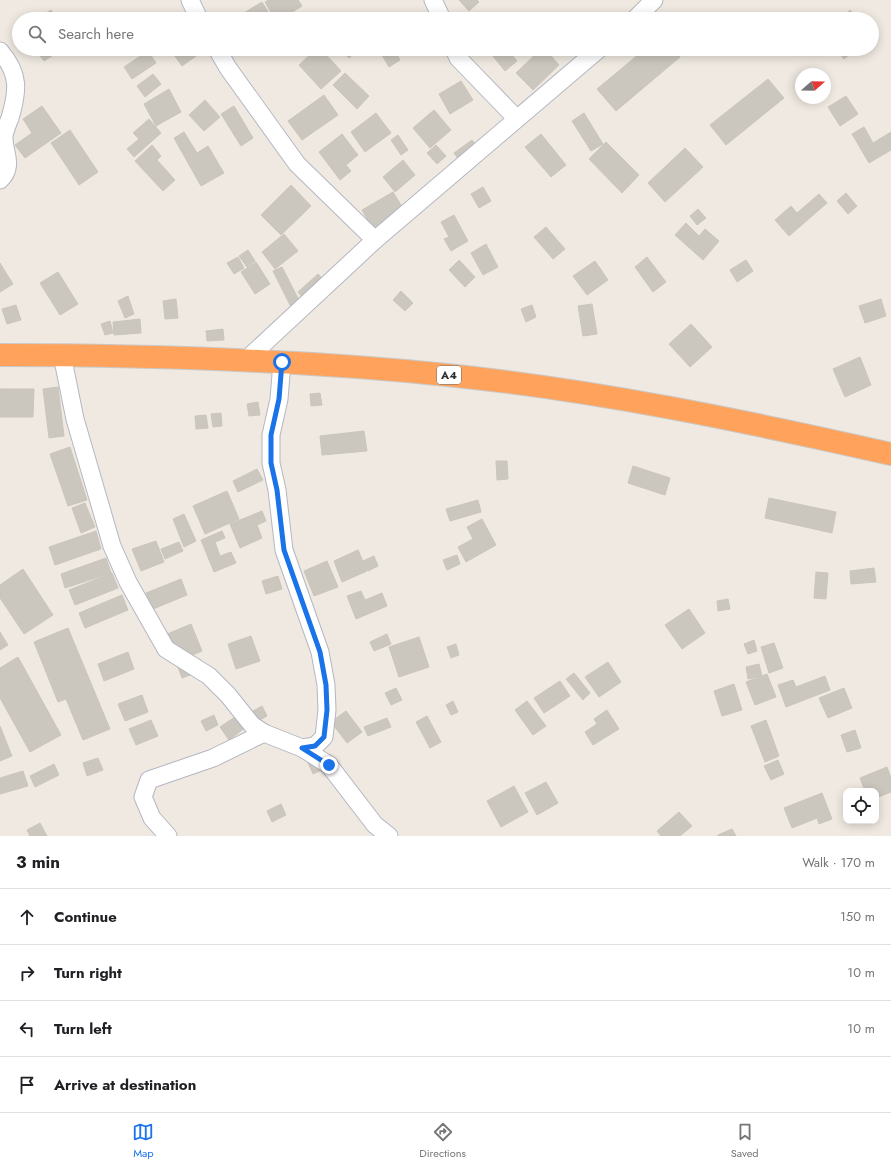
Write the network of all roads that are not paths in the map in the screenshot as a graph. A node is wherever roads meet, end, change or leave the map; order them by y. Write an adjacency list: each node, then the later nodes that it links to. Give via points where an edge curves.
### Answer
1 (190, 0): 4 (street)
2 (433, 0): 5 (street)
3 (654, 0): 6 (street)
4 (196, 12)
5 (439, 12)
6 (642, 12)
7 (0, 51): 12 (street, via 16,76 16,95 4,136 8,164)
8 (220, 56): 13 (street, via 297,164)
9 (457, 56): 11 (street)
10 (591, 56): 11 (street)
11 (516, 118): 13 (street)
12 (0, 180)
13 (375, 240): 16 (street)
14 (0, 355): 15 (highway, A4)
15 (62, 355): 16 (highway, A4); 19 (street, via 75,419 112,546 128,582 166,649 209,676 252,725)
16 (246, 360): 17 (highway, A4)
17 (282, 362): 18 (highway, A4, via 449,375 556,390 777,429); 20 (street, via 279,399 271,435 271,463 284,550 320,652 326,685 324,737 315,746)
18 (891, 454)
19 (264, 733): 20 (street); 21 (street, via 213,758 149,780 144,797 152,818)
20 (302, 748): 22 (street, via 329,765 375,825)
21 (168, 836)
22 (389, 836)

